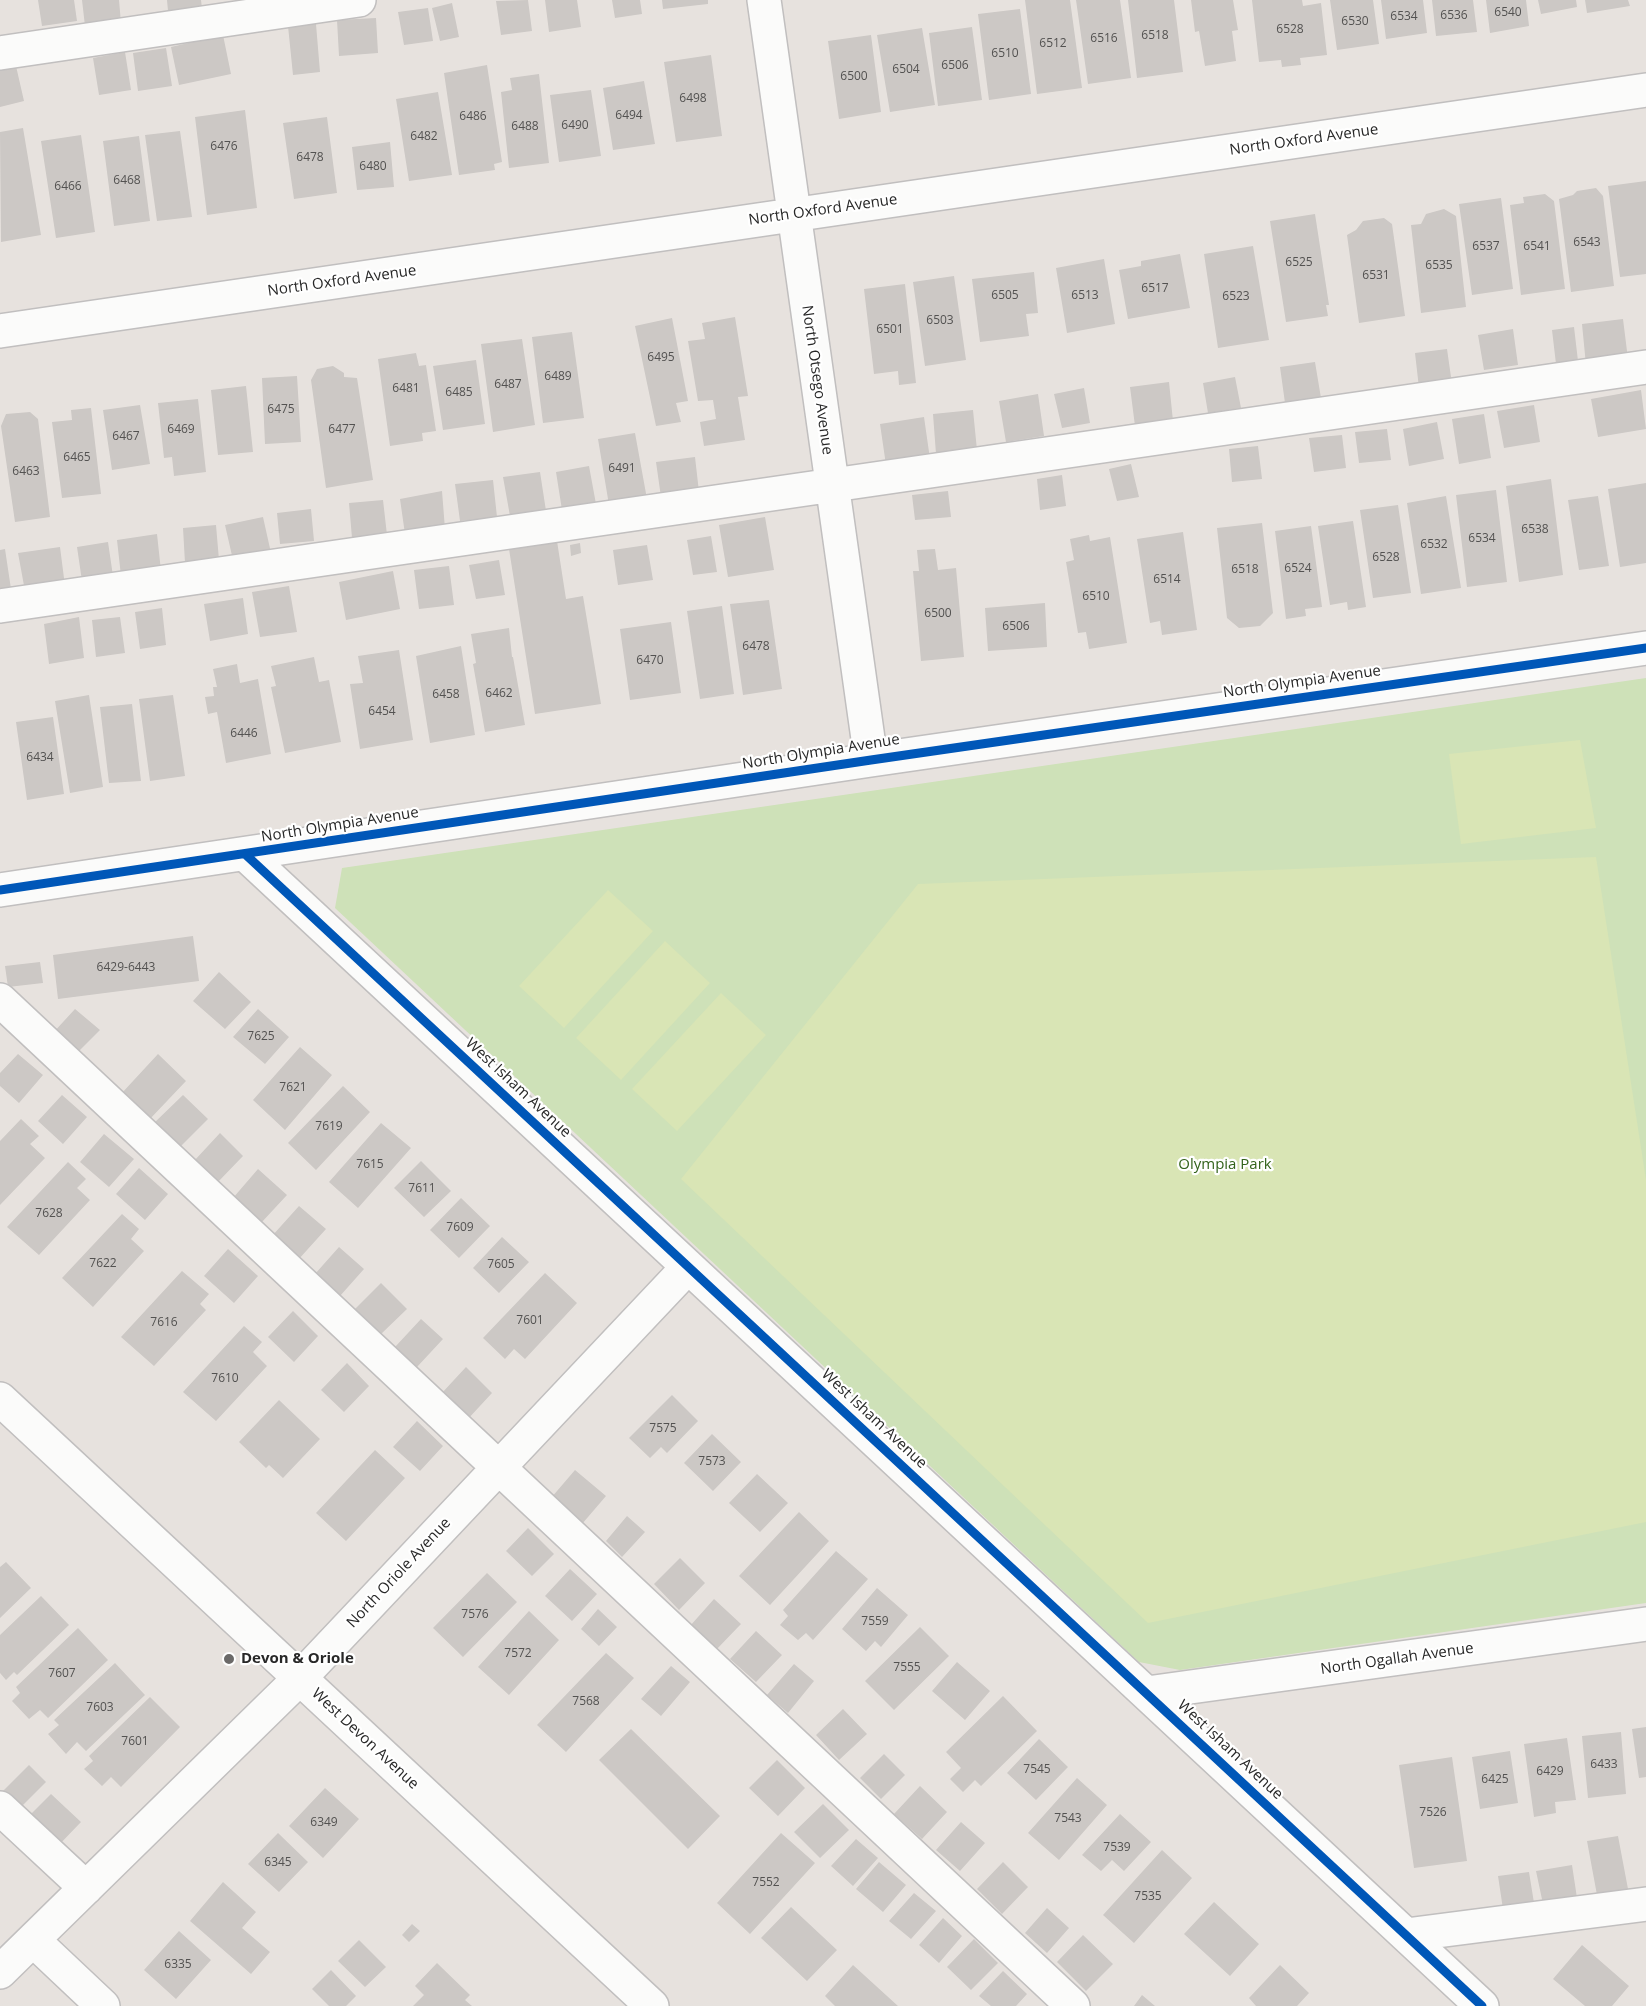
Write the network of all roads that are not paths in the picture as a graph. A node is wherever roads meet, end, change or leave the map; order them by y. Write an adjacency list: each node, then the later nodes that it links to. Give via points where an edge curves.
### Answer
1 (359, 0): 3 (street)
2 (764, 0): 5 (street, North Otsego Avenue)
3 (0, 53)
4 (1646, 90): 5 (street, North Oxford Avenue)
5 (794, 214): 6 (street, North Oxford Avenue); 8 (street, North Otsego Avenue)
6 (0, 331)
7 (1646, 367): 8 (street)
8 (832, 485): 9 (street); 11 (street, North Otsego Avenue)
9 (0, 606)
10 (1646, 648): 11 (street, North Olympia Avenue)
11 (871, 760): 12 (street, North Olympia Avenue)
12 (245, 854): 13 (street, North Olympia Avenue); 15 (street, West Isham Avenue)
13 (0, 890)
14 (0, 1000): 17 (street)
15 (688, 1267): 17 (street, North Oriole Avenue); 20 (street, West Isham Avenue)
16 (0, 1399): 19 (street, West Devon Avenue)
17 (499, 1468): 19 (street, North Oriole Avenue); 29 (street)
18 (1646, 1623): 20 (street, North Ogallah Avenue)
19 (300, 1678): 22 (street, North Oriole Avenue); 28 (street, West Devon Avenue)
20 (1147, 1694): 24 (street, West Isham Avenue)
21 (0, 1808): 22 (street)
22 (86, 1888): 25 (street, North Oriole Avenue)
23 (1646, 1904): 24 (street)
24 (1406, 1935): 30 (street, West Isham Avenue)
25 (33, 1940): 26 (street, North Oriole Avenue); 27 (street)
26 (0, 1972)
27 (103, 2006)
28 (651, 2006)
29 (1073, 2006)
30 (1482, 2006)

